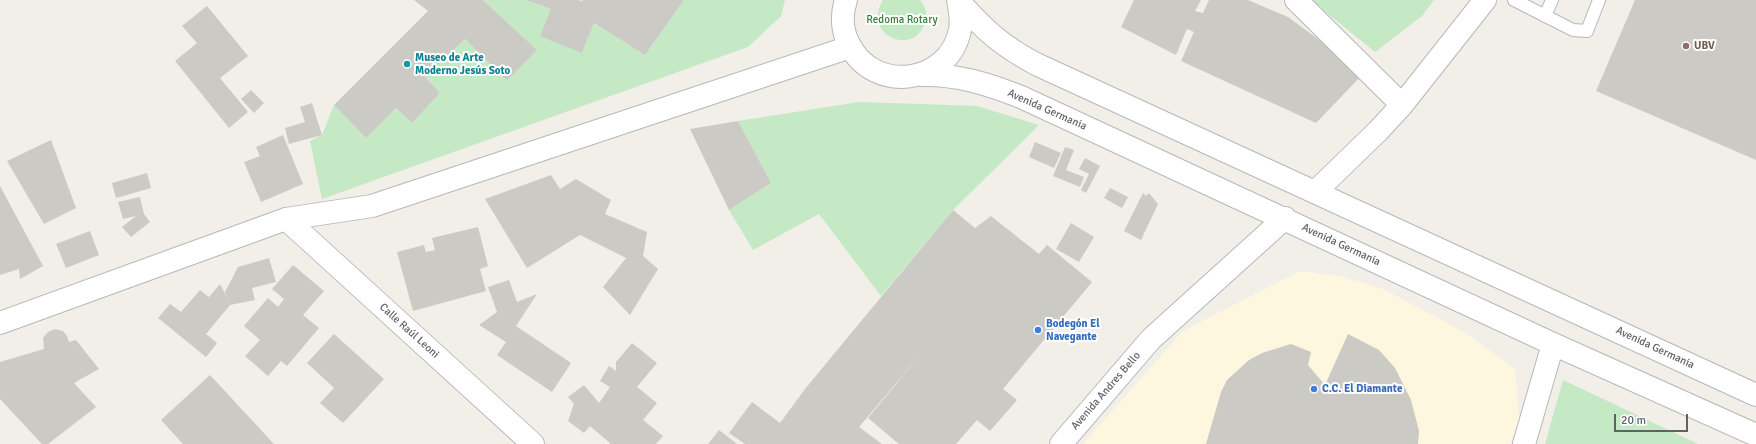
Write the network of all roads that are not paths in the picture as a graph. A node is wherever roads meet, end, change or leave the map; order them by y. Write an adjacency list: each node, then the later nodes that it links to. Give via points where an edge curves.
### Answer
1 (835, 0): 10 (street)
2 (846, 0): 10 (street)
3 (958, 0): 12 (street, via 960,30 955,45 935,68); 14 (street, Avenida Germania, via 981,26 1015,53)
4 (1296, 0): 13 (street)
5 (1485, 0): 13 (street)
6 (1514, 0): 9 (lane)
7 (1552, 0): 9 (lane)
8 (1599, 0): 9 (lane, via 1586,31 1573,30)
9 (1545, 16)
10 (843, 22): 11 (street)
11 (850, 47): 12 (street, via 863,63 876,72 891,77); 16 (street, via 372,206)
12 (921, 75): 15 (street, Avenida Germania, via 957,77 996,87)
13 (1402, 105): 14 (street)
14 (1315, 192): 19 (street, Avenida Germania)
15 (1285, 218): 18 (street, Avenida Germania); 22 (street, Avenida Andres Bello, via 1151,338)
16 (286, 219): 17 (street); 21 (street, Calle Raúl Leoni)
17 (0, 323)
18 (1553, 344): 20 (street, Avenida Germania); 23 (street)
19 (1756, 395)
20 (1756, 435)
21 (533, 444)
22 (1061, 444)
23 (1524, 444)

